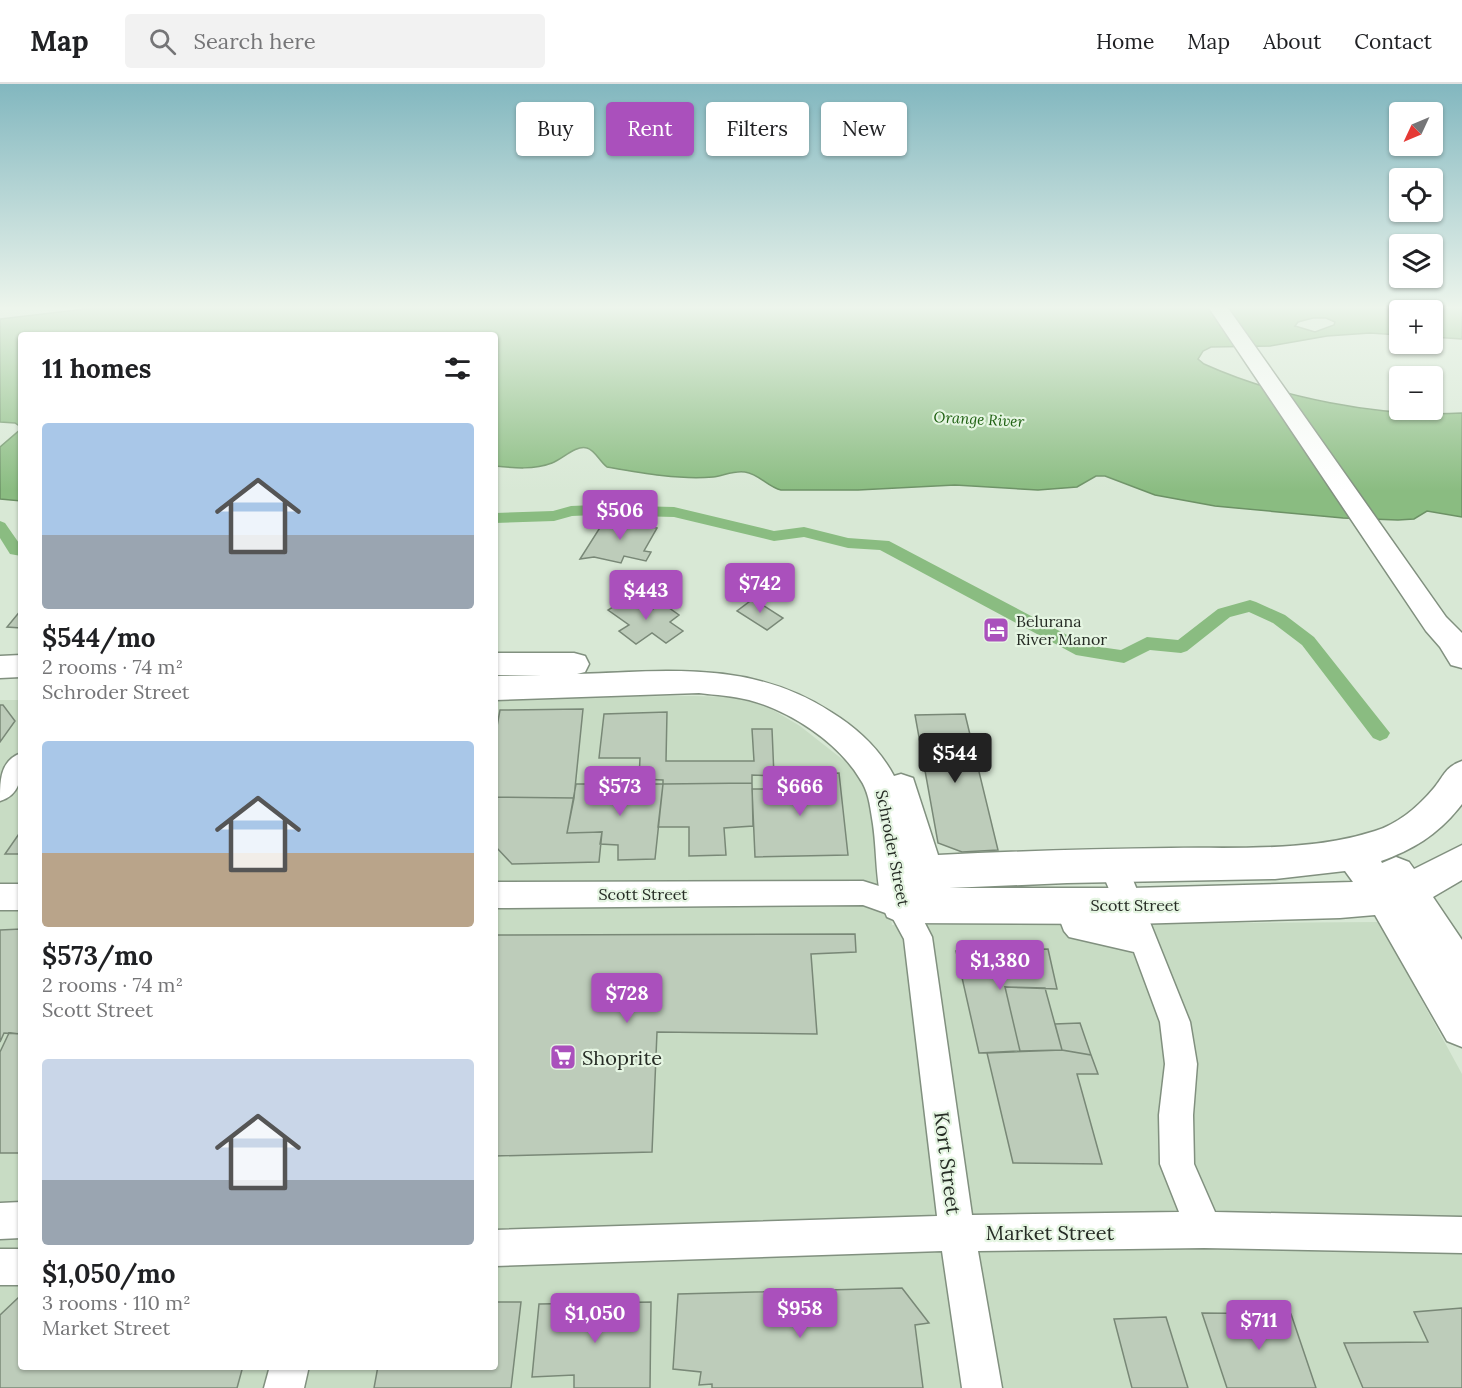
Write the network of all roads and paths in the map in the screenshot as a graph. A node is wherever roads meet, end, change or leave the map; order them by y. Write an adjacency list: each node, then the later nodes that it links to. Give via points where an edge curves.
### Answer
1 (1260, 369): 2 (highway)
2 (1436, 624): 3 (highway); 7 (highway)
3 (1462, 657)
4 (498, 664): 21 (highway, Schroder Street, via 701,662 735,666 796,687 839,711 874,742 902,788)
5 (18, 666): 6 (highway)
6 (0, 667)
7 (1462, 679)
8 (0, 686): 9 (highway)
9 (18, 686)
10 (498, 688): 21 (highway, Schroder Street, via 699,682 731,685 782,700 830,728 865,758 876,773)
11 (18, 767): 13 (street)
12 (1462, 775): 14 (highway, Scott Street, via 1450,796 1431,816 1403,836)
13 (0, 791)
14 (1365, 849): 16 (highway, Scott Street, via 1321,858 1258,863); 17 (highway)
15 (1462, 861): 17 (highway)
16 (1113, 865): 21 (highway, Scott Street); 22 (street)
17 (1397, 894): 22 (highway, Scott Street); 23 (highway); 24 (highway)
18 (498, 895): 21 (street, Scott Street, via 863,894)
19 (0, 897): 20 (street)
20 (18, 897)
21 (913, 899): 22 (highway, Scott Street, via 1068,905); 28 (street, Kort Street)
22 (1137, 923): 27 (street, via 1177,1033 1181,1064 1176,1115 1178,1164)
23 (1462, 975)
24 (1462, 1026)
25 (18, 1220): 26 (street)
26 (0, 1221)
27 (1204, 1230): 28 (street, Market Street); 29 (street, Market Street)
28 (957, 1233): 30 (street, Market Street); 35 (street, Kort Street)
29 (1462, 1235)
30 (498, 1248)
31 (18, 1266): 32 (street)
32 (0, 1267)
33 (289, 1370): 34 (street)
34 (284, 1388)
35 (982, 1388)

